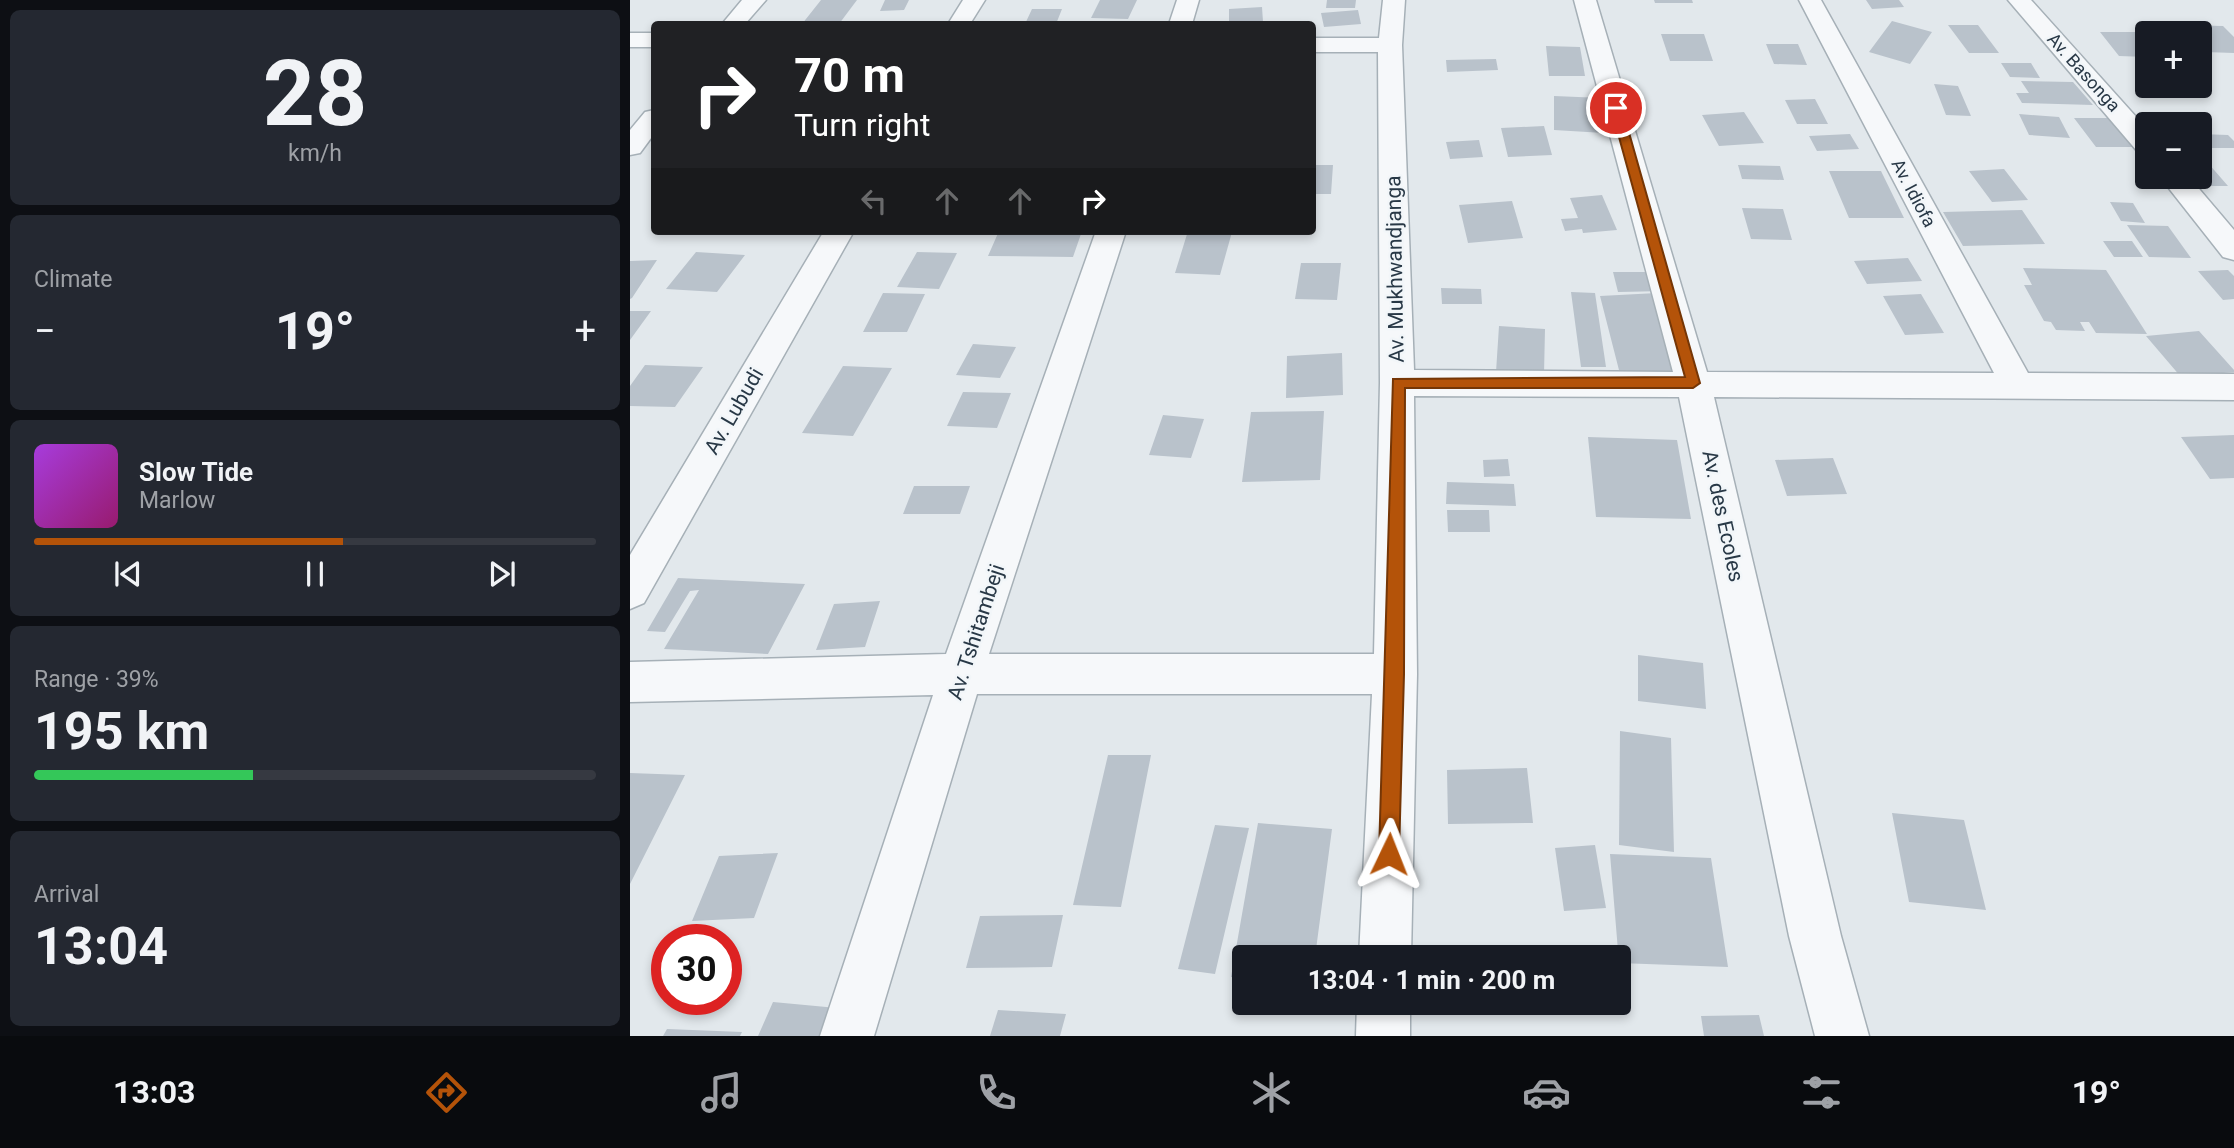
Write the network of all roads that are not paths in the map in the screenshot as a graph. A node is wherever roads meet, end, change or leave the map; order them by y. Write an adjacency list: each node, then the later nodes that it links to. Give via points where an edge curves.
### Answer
1 (755, 0): 8 (street)
2 (974, 0): 9 (street)
3 (1188, 0): 10 (street)
4 (1394, 0): 14 (street, Av. Mukhwandjanga)
5 (1585, 0): 23 (street, Av. des Ecoles)
6 (1811, 0): 24 (street, Av. Idiofa)
7 (2019, 0): 16 (street, Av. Basonga)
8 (736, 21)
9 (961, 21)
10 (1182, 21)
11 (630, 40): 12 (street)
12 (651, 40)
13 (1316, 45): 14 (street)
14 (1390, 46): 22 (street, Av. Mukhwandjanga)
15 (651, 122): 17 (street)
16 (2135, 131)
17 (630, 147)
18 (2184, 189): 21 (street)
19 (837, 235): 26 (street, Av. Lubudi)
20 (1110, 235): 27 (street, Av. Tshitambeji)
21 (2234, 250)
22 (1398, 383): 23 (street); 28 (street, Av. Mukhwandjanga)
23 (1693, 383): 24 (street); 34 (street, Av. des Ecoles, via 1815,936)
24 (2018, 387): 25 (street)
25 (2234, 387)
26 (630, 591)
27 (961, 674): 28 (street); 29 (street); 32 (street, Av. Tshitambeji)
28 (1395, 674): 30 (street, Av. Mukhwandjanga)
29 (630, 682)
30 (1385, 945)
31 (1384, 1015): 33 (street)
32 (847, 1036)
33 (1383, 1036)
34 (1842, 1036)

